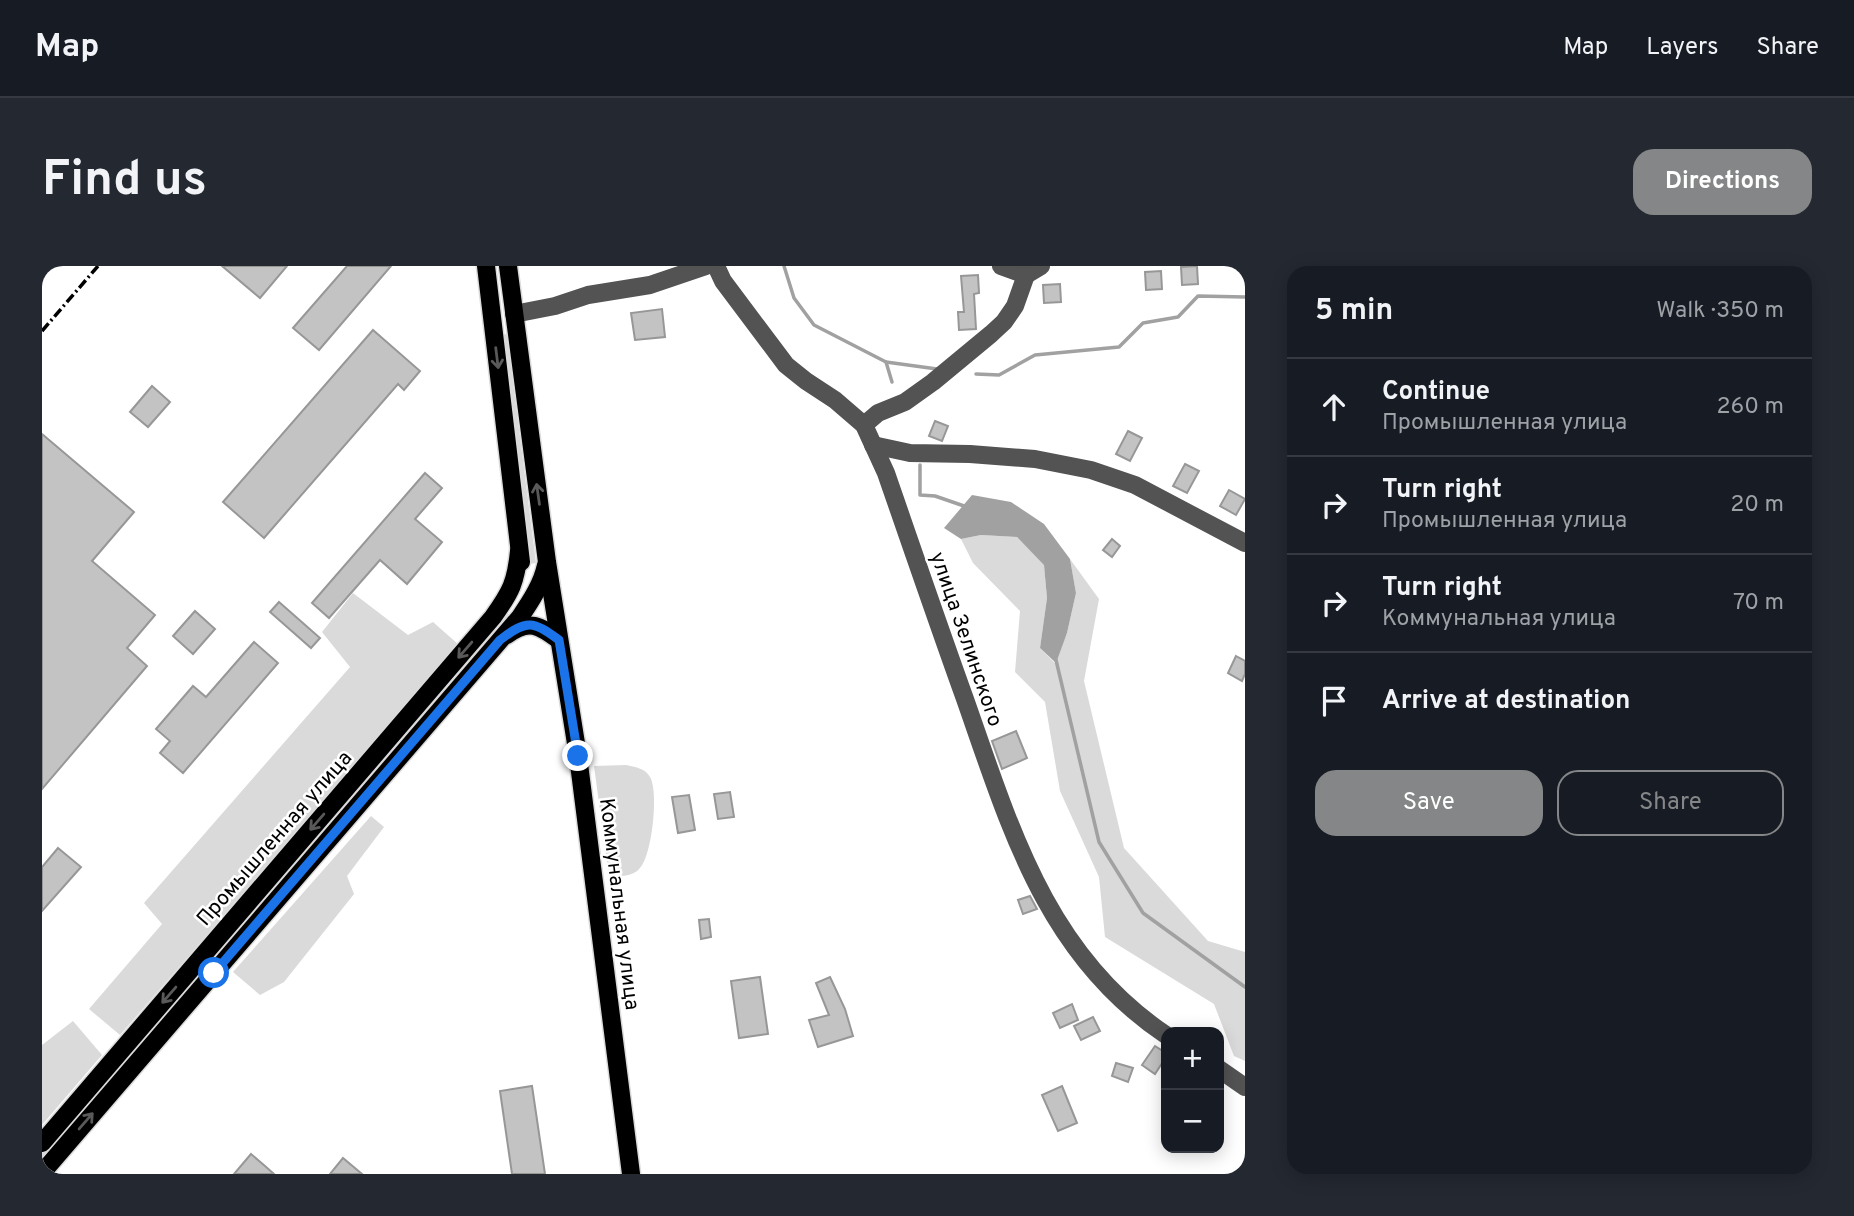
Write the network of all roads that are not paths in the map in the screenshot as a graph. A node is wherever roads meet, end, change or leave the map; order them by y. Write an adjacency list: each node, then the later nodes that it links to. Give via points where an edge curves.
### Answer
1 (486, 266): 8 (main road, Промышленная улица)
2 (508, 266): 7 (main road, Промышленная улица)
3 (706, 266): 7 (street, via 650,285)
4 (716, 266): 9 (street, улица Зелинского, via 786,365)
5 (1001, 266): 6 (street)
6 (1033, 270): 9 (street, via 1015,306 991,334 933,382)
7 (514, 314): 8 (main road); 13 (main road, Промышленная улица, one-way to 7)
8 (492, 316): 12 (main road, Промышленная улица, one-way to 12)
9 (864, 425): 10 (street, улица Зелинского)
10 (873, 445): 11 (street, via 909,453 1035,459 1091,470 1135,485); 20 (street, улица Зелинского, via 1006,816 1037,887 1057,923 1114,994)
11 (1245, 543)
12 (519, 551): 14 (main road, Промышленная улица); 15 (main road, Промышленная улица)
13 (547, 562): 15 (main road, Промышленная улица); 17 (main road, Промышленная улица)
14 (508, 597): 15 (main road, via 521,593); 18 (main road, Промышленная улица, one-way to 18)
15 (533, 599): 16 (main road, Промышленная улица); 17 (main road, Промышленная улица)
16 (500, 640): 17 (main road, Промышленная улица, via 532,625); 19 (main road, Промышленная улица)
17 (559, 640): 27 (main road, Коммунальная улица)
18 (199, 960): 19 (main road); 21 (main road, Промышленная улица, one-way to 21)
19 (214, 973): 22 (main road, Промышленная улица)
20 (1161, 1031)
21 (120, 1053): 22 (main road); 25 (main road, Промышленная улица)
22 (134, 1065): 26 (main road, Промышленная улица, one-way to 22)
23 (1224, 1072): 24 (street)
24 (1245, 1087)
25 (42, 1143)
26 (42, 1173)
27 (631, 1174)

